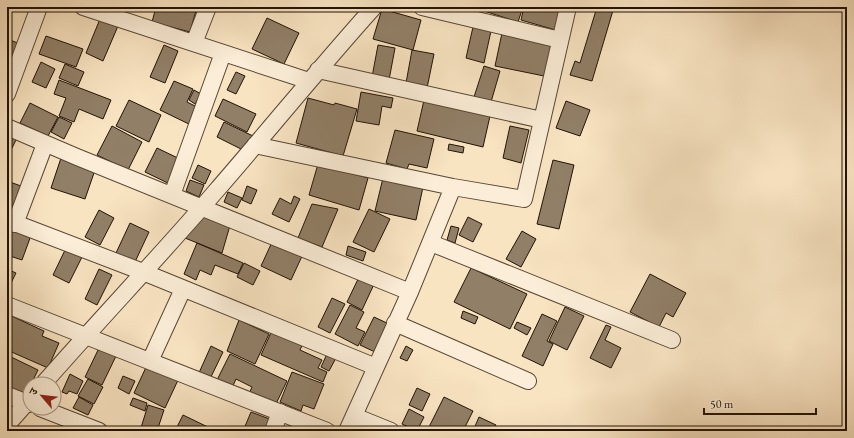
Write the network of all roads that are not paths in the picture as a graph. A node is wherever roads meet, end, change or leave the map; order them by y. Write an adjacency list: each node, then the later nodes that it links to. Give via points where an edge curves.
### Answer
1 (39, 7): 11 (street)
2 (83, 7): 8 (street)
3 (208, 7): 8 (street)
4 (422, 7): 7 (street)
5 (568, 7): 7 (street)
6 (367, 9): 10 (street)
7 (560, 40): 12 (street)
8 (194, 43): 9 (street)
9 (223, 53): 10 (street); 17 (street)
10 (314, 75): 12 (street); 15 (street)
11 (7, 94)
12 (542, 120): 16 (street, via 524,199)
13 (7, 127): 14 (street)
14 (45, 144): 17 (street); 19 (street)
15 (255, 145): 16 (street); 18 (street)
16 (453, 187): 20 (street)
17 (172, 195): 18 (street)
18 (202, 207): 21 (street); 23 (street)
19 (11, 222): 21 (street)
20 (431, 243): 23 (street); 27 (street)
21 (143, 272): 22 (street); 26 (street)
22 (183, 289): 28 (street); 29 (street)
23 (410, 292): 25 (street)
24 (7, 305): 26 (street)
25 (395, 323): 29 (street); 31 (street)
26 (84, 336): 28 (street); 30 (street)
27 (672, 340)
28 (150, 361): 35 (street)
29 (376, 367): 37 (street)
30 (50, 376)
31 (528, 381)
32 (7, 395): 33 (street)
33 (22, 400)
34 (22, 412): 38 (street)
35 (280, 412): 40 (street); 41 (street)
36 (62, 416): 39 (street)
37 (354, 416): 42 (street); 43 (street)
38 (7, 425)
39 (97, 431)
40 (273, 431)
41 (327, 431)
42 (348, 431)
43 (391, 431)

